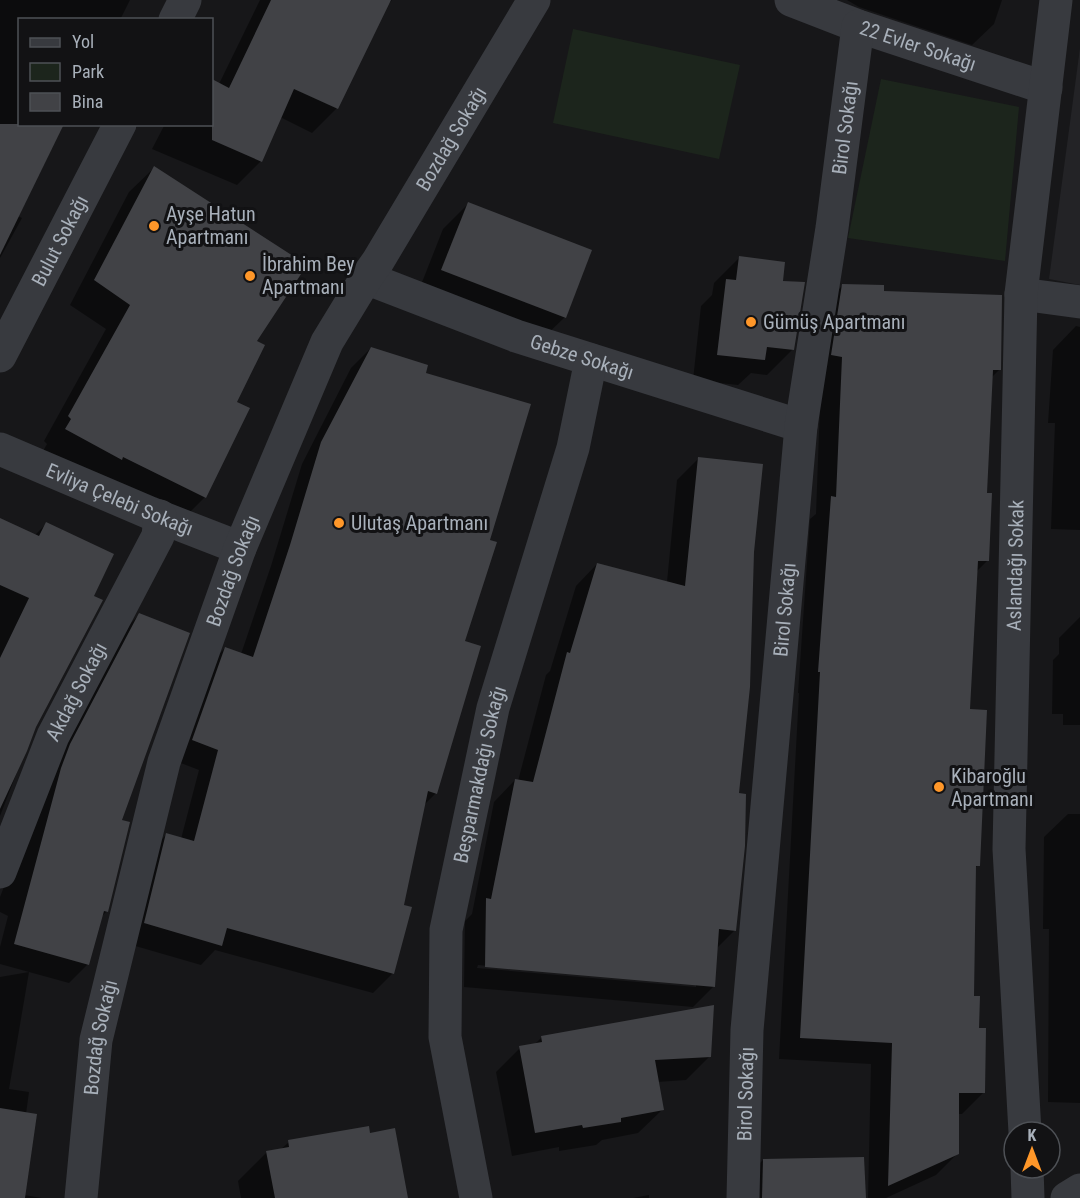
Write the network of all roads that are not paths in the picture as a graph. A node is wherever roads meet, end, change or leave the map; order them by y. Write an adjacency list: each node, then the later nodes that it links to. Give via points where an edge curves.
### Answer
1 (185, 0): 5 (street)
2 (534, 0): 9 (street, Bozdağ Sokağı)
3 (791, 0): 6 (street, 22 Evler Sokağı)
4 (1056, 0): 7 (street, Aslandağı Sokak)
5 (176, 18)
6 (858, 26): 7 (street, 22 Evler Sokağı); 14 (street, Birol Sokağı)
7 (1046, 88): 10 (street, Aslandağı Sokak)
8 (119, 126): 12 (street, Bulut Sokağı)
9 (366, 278): 13 (street, Gebze Sokağı, via 516,336); 17 (street, Bozdağ Sokağı, via 327,342)
10 (1021, 294): 11 (street); 19 (street, Aslandağı Sokak, via 1010,849)
11 (1080, 302)
12 (0, 356)
13 (591, 360): 14 (street, Gebze Sokağı); 23 (street, Beşparmakdağı Sokağı, via 573,448 493,708 446,930 445,1037)
14 (801, 426): 24 (street, Birol Sokağı, via 747,1030)
15 (0, 449): 16 (street, Evliya Çelebi Sokağı)
16 (160, 516): 17 (street, Evliya Çelebi Sokağı); 18 (street, Akdağ Sokağı, via 158,536 53,736)
17 (240, 548): 22 (street, Bozdağ Sokağı, via 164,762 96,1040)
18 (0, 872)
19 (1024, 1120)
20 (1027, 1180): 25 (street)
21 (1080, 1190): 26 (street)
22 (81, 1198)
23 (476, 1198)
24 (743, 1198)
25 (1028, 1198)
26 (1067, 1198)

